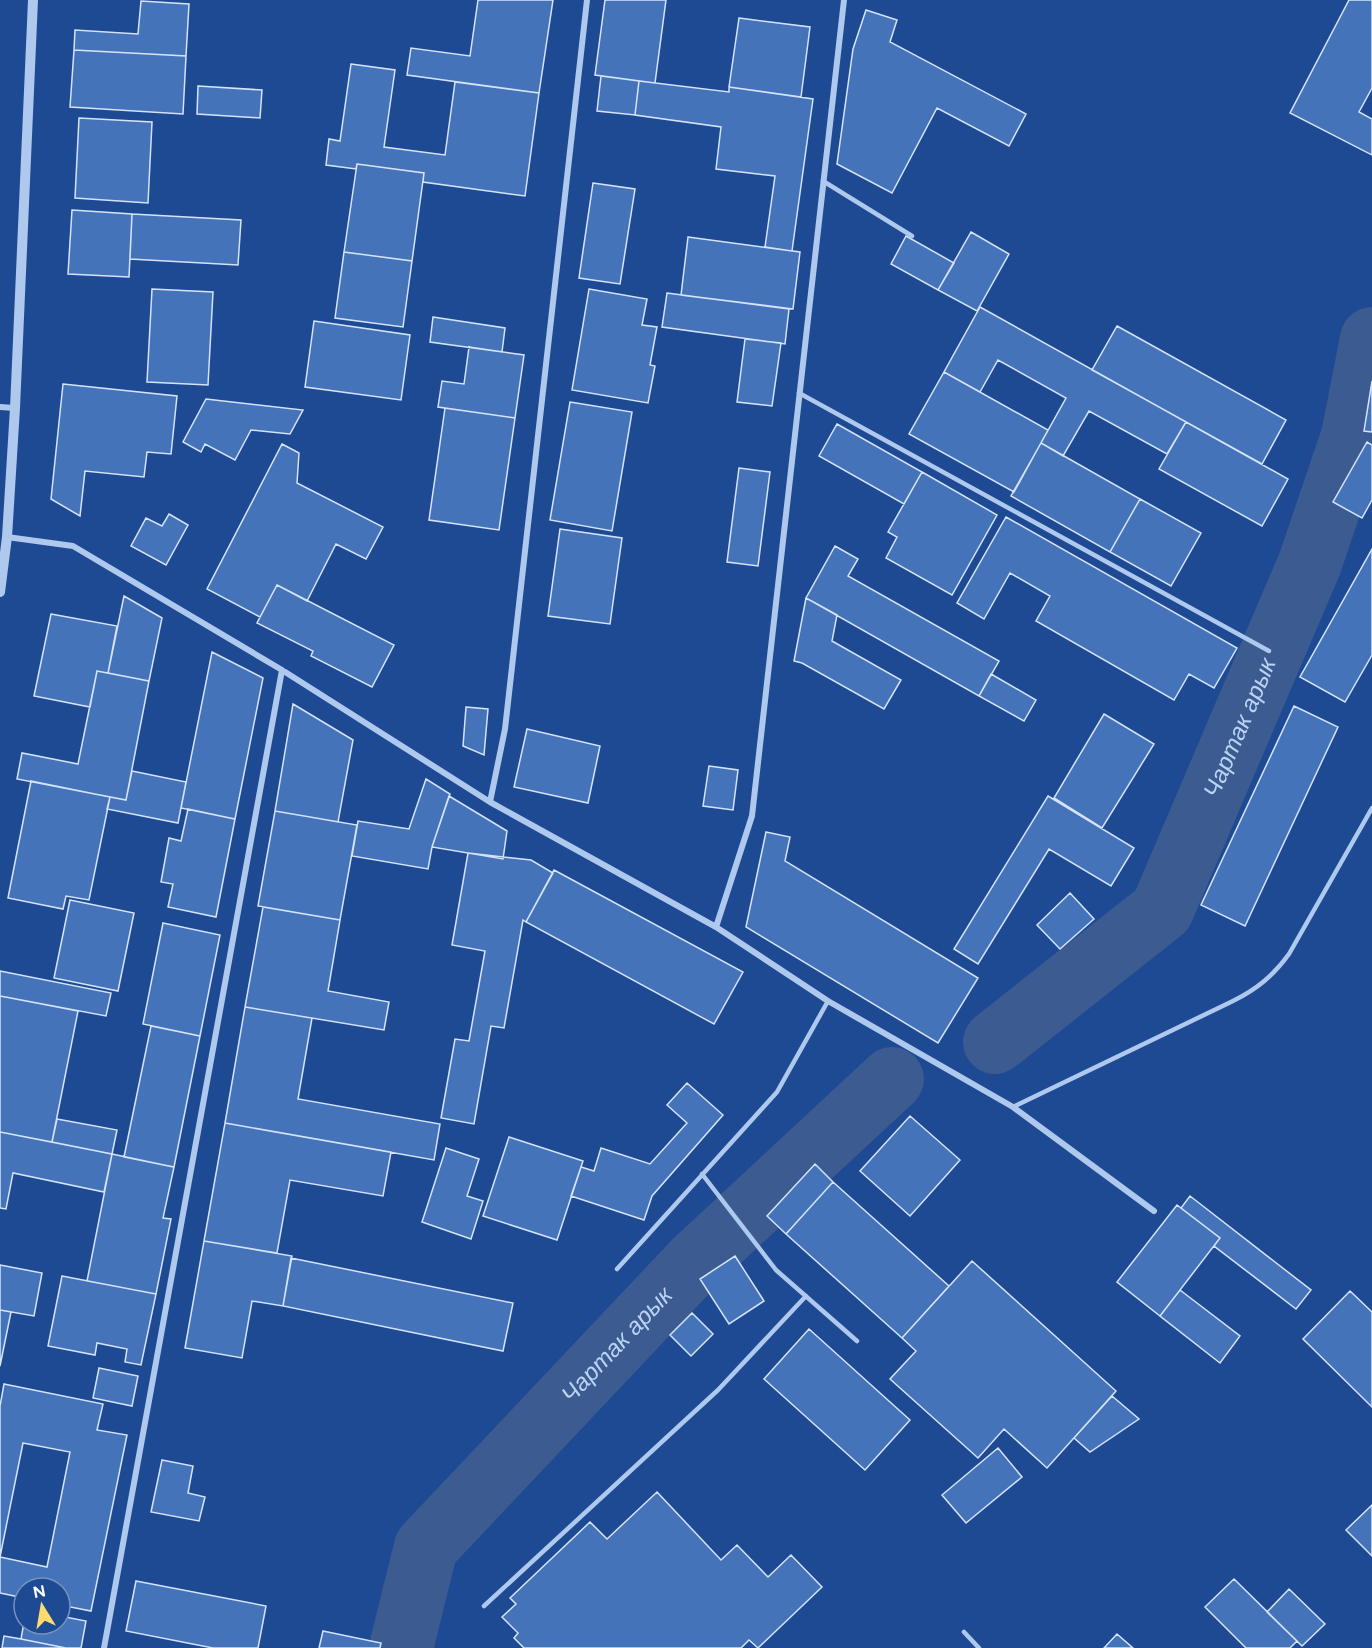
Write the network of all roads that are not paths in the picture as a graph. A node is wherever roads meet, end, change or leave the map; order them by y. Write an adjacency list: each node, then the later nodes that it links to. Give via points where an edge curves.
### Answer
1 (33, 0): 8 (street)
2 (587, 0): 13 (street, via 505,729)
3 (844, 0): 4 (street)
4 (823, 182): 5 (lane); 6 (street)
5 (912, 236)
6 (799, 393): 11 (lane); 15 (street, via 752,816)
7 (0, 407): 8 (street)
8 (15, 408): 9 (street)
9 (7, 537): 10 (street); 12 (street, via 73,546)
10 (0, 592)
11 (1269, 651)
12 (282, 670): 13 (street); 25 (street)
13 (490, 802): 15 (street)
14 (1372, 808): 17 (lane, via 1289,954 1257,989)
15 (716, 927): 16 (street)
16 (828, 1000): 17 (street); 18 (lane, via 777,1092)
17 (1013, 1107): 19 (street)
18 (702, 1174): 20 (lane); 21 (lane, via 776,1270)
19 (1154, 1211)
20 (617, 1269)
21 (806, 1296): 22 (lane); 23 (lane, via 718,1390)
22 (857, 1341)
23 (484, 1606)
24 (964, 1632): 26 (lane)
25 (104, 1648)
26 (980, 1648)

